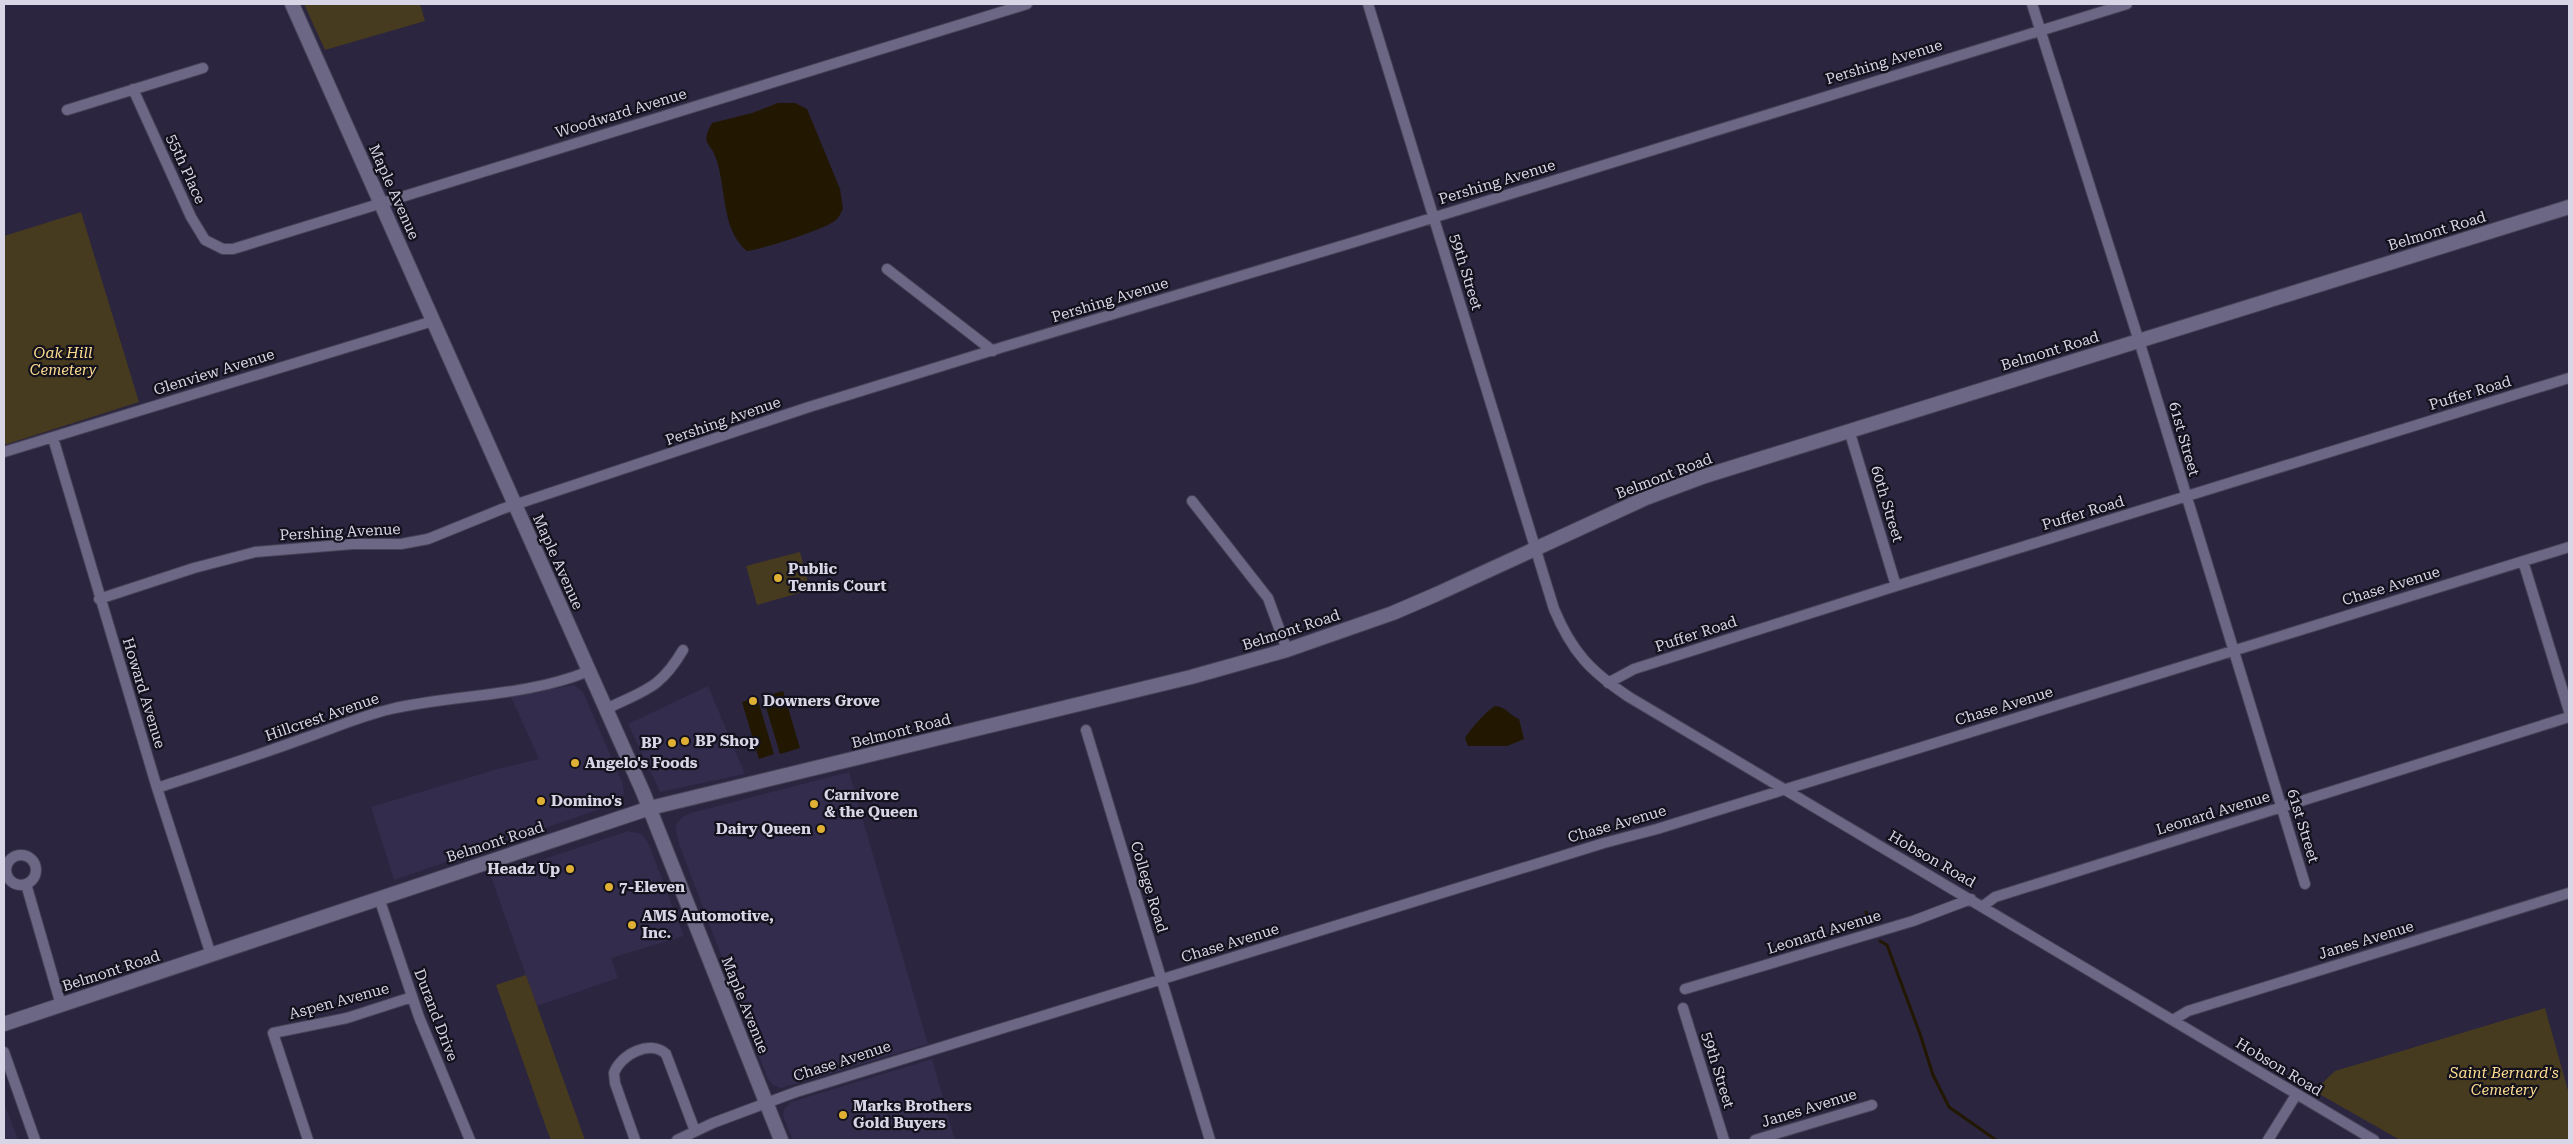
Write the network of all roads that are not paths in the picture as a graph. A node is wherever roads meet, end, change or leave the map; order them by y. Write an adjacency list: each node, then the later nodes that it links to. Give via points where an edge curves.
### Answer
1 (292, 4): 10 (main road, Maple Avenue)
2 (1027, 4): 10 (street, Woodward Avenue)
3 (1368, 4): 12 (street, 59th Street)
4 (2032, 4): 6 (street, 61st Street)
5 (2127, 4): 6 (street, Pershing Avenue)
6 (2041, 30): 12 (street, Pershing Avenue); 16 (street, 61st Street)
7 (203, 68): 8 (street)
8 (133, 89): 9 (street); 13 (street, 55th Place, via 191,217 205,240)
9 (67, 110)
10 (381, 203): 13 (street, Woodward Avenue); 15 (main road, Maple Avenue)
11 (2569, 207): 16 (main road, Belmont Road)
12 (1433, 217): 17 (street, Pershing Avenue); 26 (street, 59th Street)
13 (224, 249)
14 (887, 269): 17 (street)
15 (433, 321): 20 (street, Glenview Avenue); 24 (main road, Maple Avenue)
16 (2138, 341): 19 (main road, Belmont Road); 22 (street, 61st Street)
17 (993, 350): 24 (street, Pershing Avenue)
18 (2569, 378): 22 (street, Puffer Road)
19 (1849, 430): 26 (main road, Belmont Road, via 1646,498); 28 (street, 60th Street)
20 (53, 438): 21 (street, Glenview Avenue); 29 (street, Howard Avenue)
21 (4, 452)
22 (2185, 497): 28 (street, Puffer Road); 32 (street, 61st Street)
23 (1192, 500): 31 (street, via 1268,598)
24 (516, 505): 29 (street, Pershing Avenue, via 413,543 254,552); 33 (main road, Maple Avenue)
25 (2569, 546): 27 (street, Chase Avenue)
26 (1536, 550): 31 (main road, Belmont Road, via 1400,610); 34 (street, Hobson Road, via 1554,609 1570,644)
27 (2524, 561): 32 (street, Chase Avenue); 36 (street)
28 (1896, 586): 34 (street, Puffer Road, via 1634,669)
29 (99, 599): 39 (street, Howard Avenue)
30 (683, 650): 35 (street, via 671,670 652,688)
31 (1287, 650): 41 (main road, Belmont Road, via 1191,677)
32 (2232, 651): 40 (street, Chase Avenue); 42 (street, 61st Street)
33 (589, 671): 35 (main road, Maple Avenue); 39 (street, Hillcrest Avenue, via 522,690 418,704 363,716)
34 (1608, 683): 40 (street, Hobson Road)
35 (606, 709): 41 (main road, Maple Avenue)
36 (2569, 711)
37 (2569, 717): 42 (street, Leonard Avenue)
38 (1086, 730): 50 (street, College Road)
39 (157, 788): 49 (street, Howard Avenue)
40 (1786, 789): 47 (street, Hobson Road); 50 (street, Chase Avenue)
41 (650, 808): 46 (main road, Belmont Road); 59 (main road, Maple Avenue)
42 (2282, 808): 44 (street, 61st Street); 48 (street, Leonard Avenue, via 1996,897)
43 (26, 884): 53 (street)
44 (2305, 884)
45 (2569, 893): 55 (street, Janes Avenue, via 2188,1011)
46 (379, 898): 49 (main road, Belmont Road); 52 (street, Durand Drive)
47 (1970, 899): 48 (street, Hobson Road); 51 (street, Leonard Avenue, via 1913,921)
48 (1983, 906): 55 (street, Hobson Road)
49 (211, 955): 53 (main road, Belmont Road)
50 (1162, 980): 59 (street, Chase Avenue, via 1004,1026); 68 (street, College Road)
51 (1685, 989)
52 (412, 997): 63 (street, Aspen Avenue, via 348,1018 273,1033); 64 (street, Durand Drive)
53 (61, 1005): 56 (main road, Belmont Road)
54 (1683, 1008): 69 (street, 59th Street)
55 (2173, 1020): 58 (street, Hobson Road)
56 (4, 1024)
57 (4, 1052): 62 (street)
58 (2296, 1095): 71 (street); 72 (street, Hobson Road)
59 (766, 1102): 61 (street, Chase Avenue); 67 (main road, Maple Avenue)
60 (1872, 1105): 70 (street, Janes Avenue)
61 (695, 1131): 65 (street, via 666,1054 657,1048 624,1058 614,1073); 66 (street, Chase Avenue)
62 (35, 1140)
63 (308, 1140)
64 (470, 1140)
65 (635, 1140)
66 (677, 1140)
67 (781, 1140)
68 (1210, 1140)
69 (1724, 1140)
70 (1755, 1140)
71 (2268, 1140)
72 (2374, 1140)

